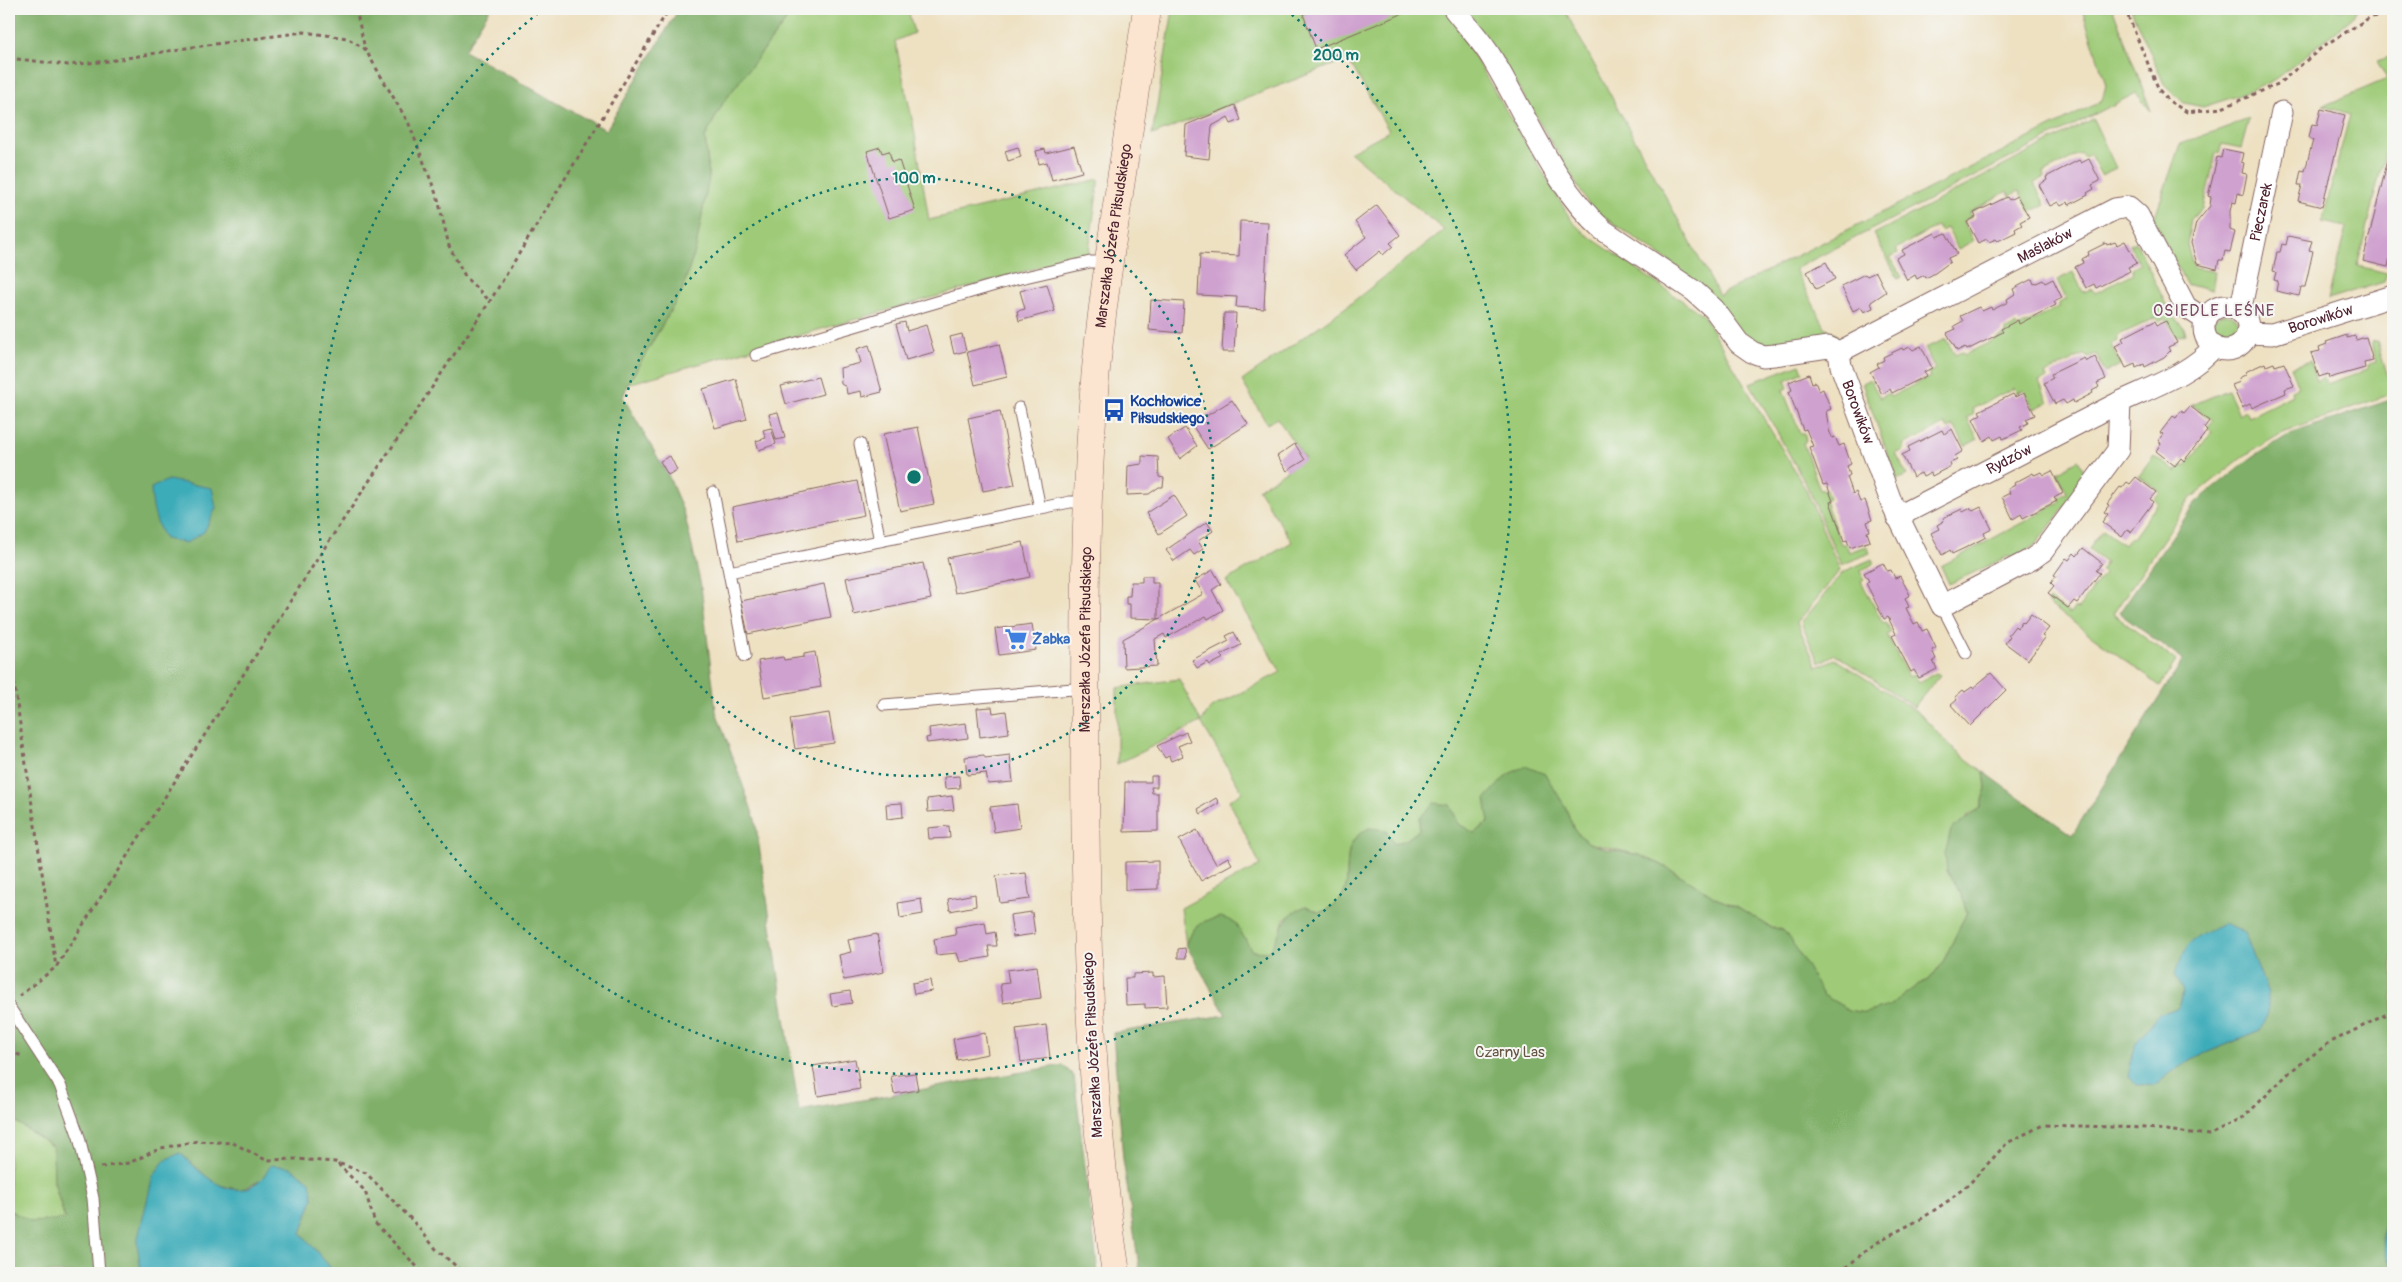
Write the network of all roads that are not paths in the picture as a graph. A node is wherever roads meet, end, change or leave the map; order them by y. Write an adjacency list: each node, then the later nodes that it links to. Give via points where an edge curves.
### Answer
1 (1148, 9): 4 (street, Marszałka Józefa Piłsudskiego)
2 (1454, 9): 10 (street, via 1492,58 1581,209 1603,230 1694,291 1714,309 1739,343 1752,352 1763,356 1828,347)
3 (2282, 112): 6 (street, Pieczarek)
4 (1110, 262): 11 (lane, via 1090,262 1012,280); 16 (street, Marszałka Józefa Piłsudskiego, via 1094,401)
5 (2393, 296): 8 (street, Borowików, via 2272,334)
6 (2240, 312): 7 (street, via 2224,307 2216,309); 8 (street, via 2246,318)
7 (2206, 320): 9 (street, via 2204,330); 10 (street, Maślaków, via 2186,307 2138,215 2129,207 2115,209)
8 (2247, 333): 9 (street, via 2236,348 2228,350)
9 (2214, 346): 12 (street, via 2191,366)
10 (1839, 352): 18 (street, Borowików, via 1841,366)
11 (756, 355)
12 (2120, 402): 18 (street, Rydzów); 21 (street, via 2118,450 2043,551)
13 (1019, 408): 17 (lane)
14 (860, 444): 19 (lane)
15 (713, 492): 20 (lane)
16 (1089, 502): 17 (lane); 24 (street, Marszałka Józefa Piłsudskiego)
17 (1040, 508): 19 (lane)
18 (1898, 517): 21 (street, Borowików)
19 (880, 541): 20 (lane)
20 (729, 572): 23 (lane)
21 (1942, 606): 22 (lane, Borowików)
22 (1966, 653)
23 (745, 656)
24 (1085, 688): 25 (lane); 28 (street, Marszałka Józefa Piłsudskiego, via 1089,1000 1100,1158)
25 (884, 705)
26 (12, 1003): 27 (lane, via 60,1085 79,1137 93,1198)
27 (99, 1273)
28 (1116, 1273)

